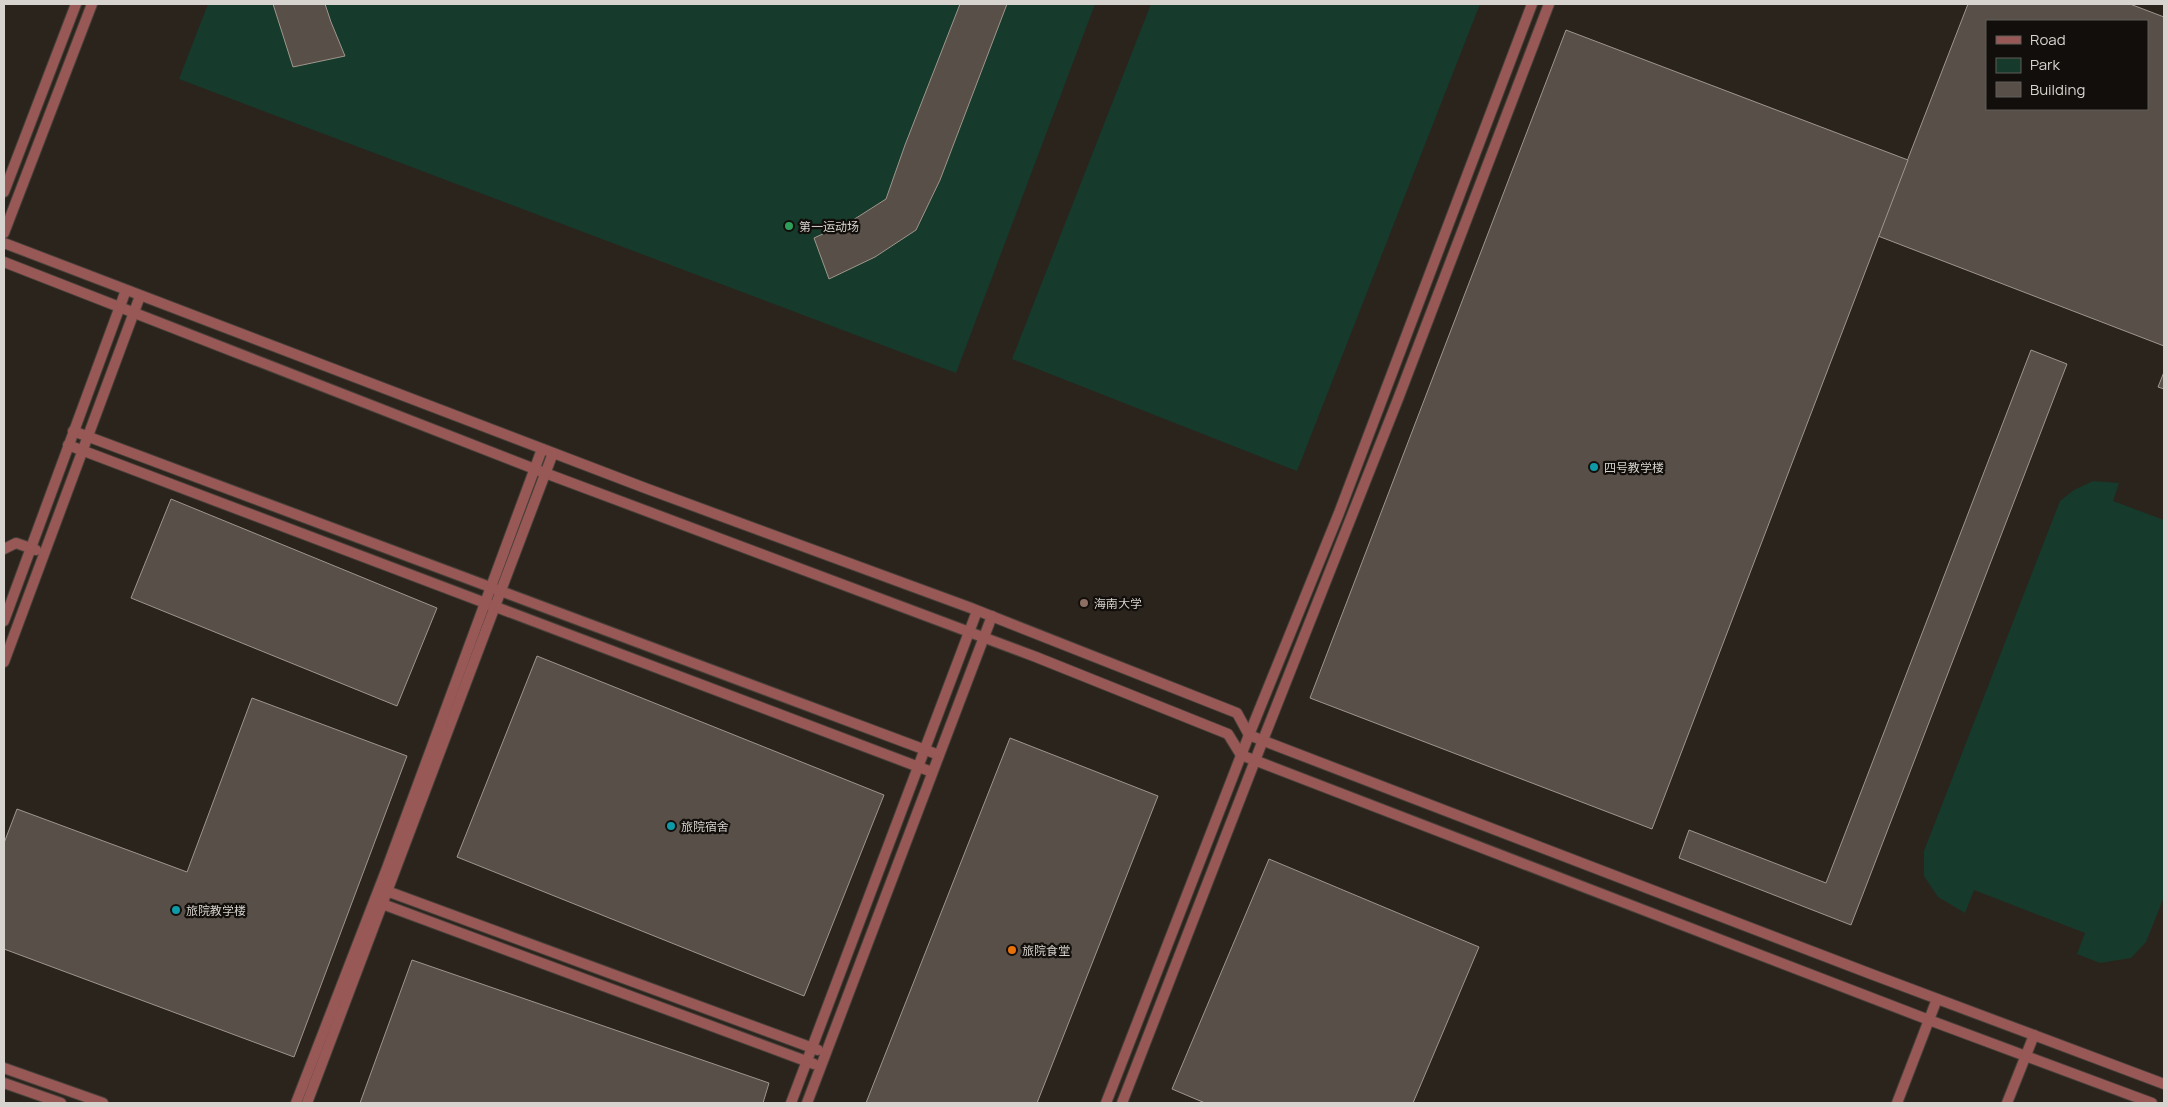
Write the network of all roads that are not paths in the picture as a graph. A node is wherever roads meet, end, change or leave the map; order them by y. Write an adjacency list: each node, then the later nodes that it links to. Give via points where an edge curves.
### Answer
1 (76, 4): 5 (street)
2 (92, 4): 6 (street)
3 (1532, 4): 34 (street, via 1346,494)
4 (1549, 4): 35 (street)
5 (4, 192)
6 (4, 233)
7 (4, 243): 9 (street)
8 (4, 262): 11 (street)
9 (126, 290): 10 (street); 11 (street)
10 (140, 296): 12 (street); 16 (street)
11 (120, 307): 12 (street); 13 (street)
12 (133, 312): 14 (street); 19 (street)
13 (74, 431): 14 (street); 15 (street)
14 (87, 436): 17 (street); 24 (street)
15 (68, 445): 17 (street); 21 (street)
16 (542, 449): 18 (street); 19 (street)
17 (82, 450): 23 (street); 26 (street)
18 (552, 453): 20 (street); 28 (street)
19 (534, 469): 20 (street); 24 (street)
20 (545, 473): 25 (street); 31 (street)
21 (30, 548): 22 (street, via 16,543); 23 (street); 30 (street)
22 (4, 549)
23 (44, 553): 33 (street)
24 (490, 586): 25 (street); 26 (street)
25 (501, 590): 27 (street); 36 (street)
26 (484, 602): 27 (street); 42 (street)
27 (495, 606): 40 (street); 42 (street)
28 (977, 611): 29 (street); 31 (street)
29 (992, 616): 32 (street); 34 (street, via 1237,714)
30 (4, 621)
31 (969, 632): 32 (street); 36 (street)
32 (984, 637): 37 (street); 38 (street, via 1228,734)
33 (4, 662)
34 (1249, 735): 35 (street); 38 (street)
35 (1263, 740): 39 (street); 44 (street)
36 (925, 750): 37 (street); 40 (street)
37 (938, 755): 41 (street)
38 (1242, 755): 39 (street); 61 (street)
39 (1255, 760): 45 (street); 62 (street)
40 (918, 767): 41 (street); 47 (street)
41 (932, 772): 48 (street)
42 (384, 890): 43 (street); 47 (street)
43 (379, 902): 50 (street); 57 (street); 58 (street)
44 (1937, 999): 45 (street); 46 (street)
45 (1929, 1020): 49 (street); 63 (street)
46 (2034, 1035): 49 (street); 54 (street)
47 (813, 1048): 48 (street); 50 (street)
48 (826, 1053): 51 (street)
49 (2025, 1056): 64 (street); 65 (street)
50 (808, 1062): 51 (street); 59 (street)
51 (821, 1066): 60 (street)
52 (4, 1068): 56 (street)
53 (4, 1083): 55 (street)
54 (2164, 1084)
55 (61, 1103)
56 (103, 1103)
57 (296, 1103)
58 (307, 1103)
59 (792, 1103)
60 (807, 1103)
61 (1106, 1103)
62 (1122, 1103)
63 (1897, 1103)
64 (2007, 1103)
65 (2152, 1103)

